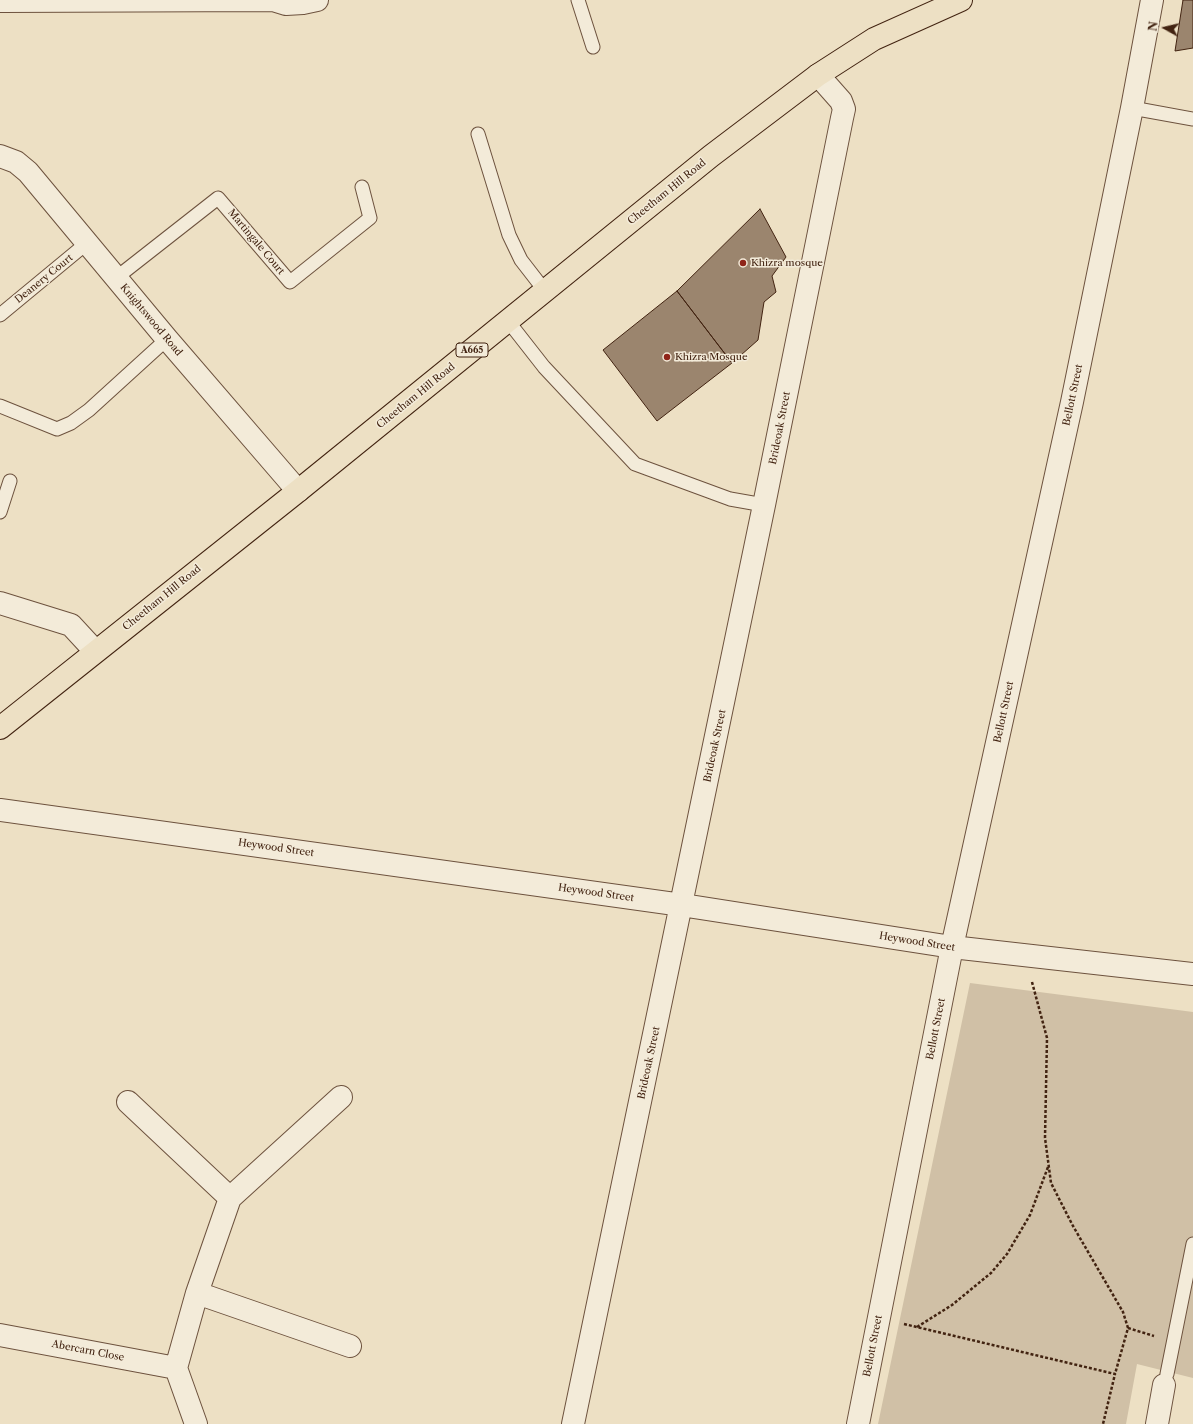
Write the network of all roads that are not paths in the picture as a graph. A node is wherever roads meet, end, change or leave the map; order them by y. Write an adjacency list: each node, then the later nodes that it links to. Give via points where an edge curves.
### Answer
1 (317, 0): 5 (street, via 303,4 286,4 273,0)
2 (578, 0): 6 (lane)
3 (961, 0): 7 (highway, Cheetham Hill Road / A665, via 874,39)
4 (1152, 0): 8 (street, Bellott Street)
5 (0, 1)
6 (593, 47)
7 (818, 75): 15 (highway, Cheetham Hill Road / A665, via 711,156); 22 (street, Brideoak Street, via 841,101 844,109)
8 (1132, 108): 9 (lane); 29 (street, Bellott Street, via 1072,402)
9 (1193, 119)
10 (478, 134): 15 (lane, via 509,235 521,260)
11 (0, 156): 13 (street, Knightswood Road, via 16,162 28,172)
12 (362, 187): 14 (lane, Martingale Court, via 370,218 290,282 218,198)
13 (88, 243): 14 (street, Knightswood Road); 16 (lane, Deanery Court)
14 (116, 278): 18 (street, Knightswood Road)
15 (545, 291): 17 (highway, Cheetham Hill Road / A665)
16 (0, 315)
17 (508, 321): 21 (highway, Cheetham Hill Road / A665); 22 (lane, via 544,367 635,464 730,499)
18 (167, 339): 19 (lane, via 89,410 57,429); 21 (street, Knightswood Road)
19 (0, 406)
20 (10, 481): 23 (lane)
21 (298, 491): 25 (highway, Cheetham Hill Road / A665)
22 (764, 505): 28 (street, Brideoak Street)
23 (0, 512)
24 (0, 604): 25 (street, via 71,625)
25 (95, 651): 26 (highway, Cheetham Hill Road / A665)
26 (0, 728)
27 (0, 810): 28 (street, Heywood Street)
28 (682, 905): 29 (street, Heywood Street); 41 (street, Brideoak Street)
29 (952, 947): 30 (street, Heywood Street); 42 (street, Bellott Street)
30 (1193, 974)
31 (341, 1097): 33 (street)
32 (128, 1102): 33 (street)
33 (230, 1198): 35 (street)
34 (1193, 1244): 39 (lane)
35 (197, 1293): 37 (street); 38 (street)
36 (0, 1335): 38 (street, Abercarn Close)
37 (350, 1346)
38 (176, 1368): 40 (street)
39 (1166, 1380): 43 (street)
40 (196, 1424)
41 (573, 1424)
42 (858, 1424)
43 (1157, 1424)

